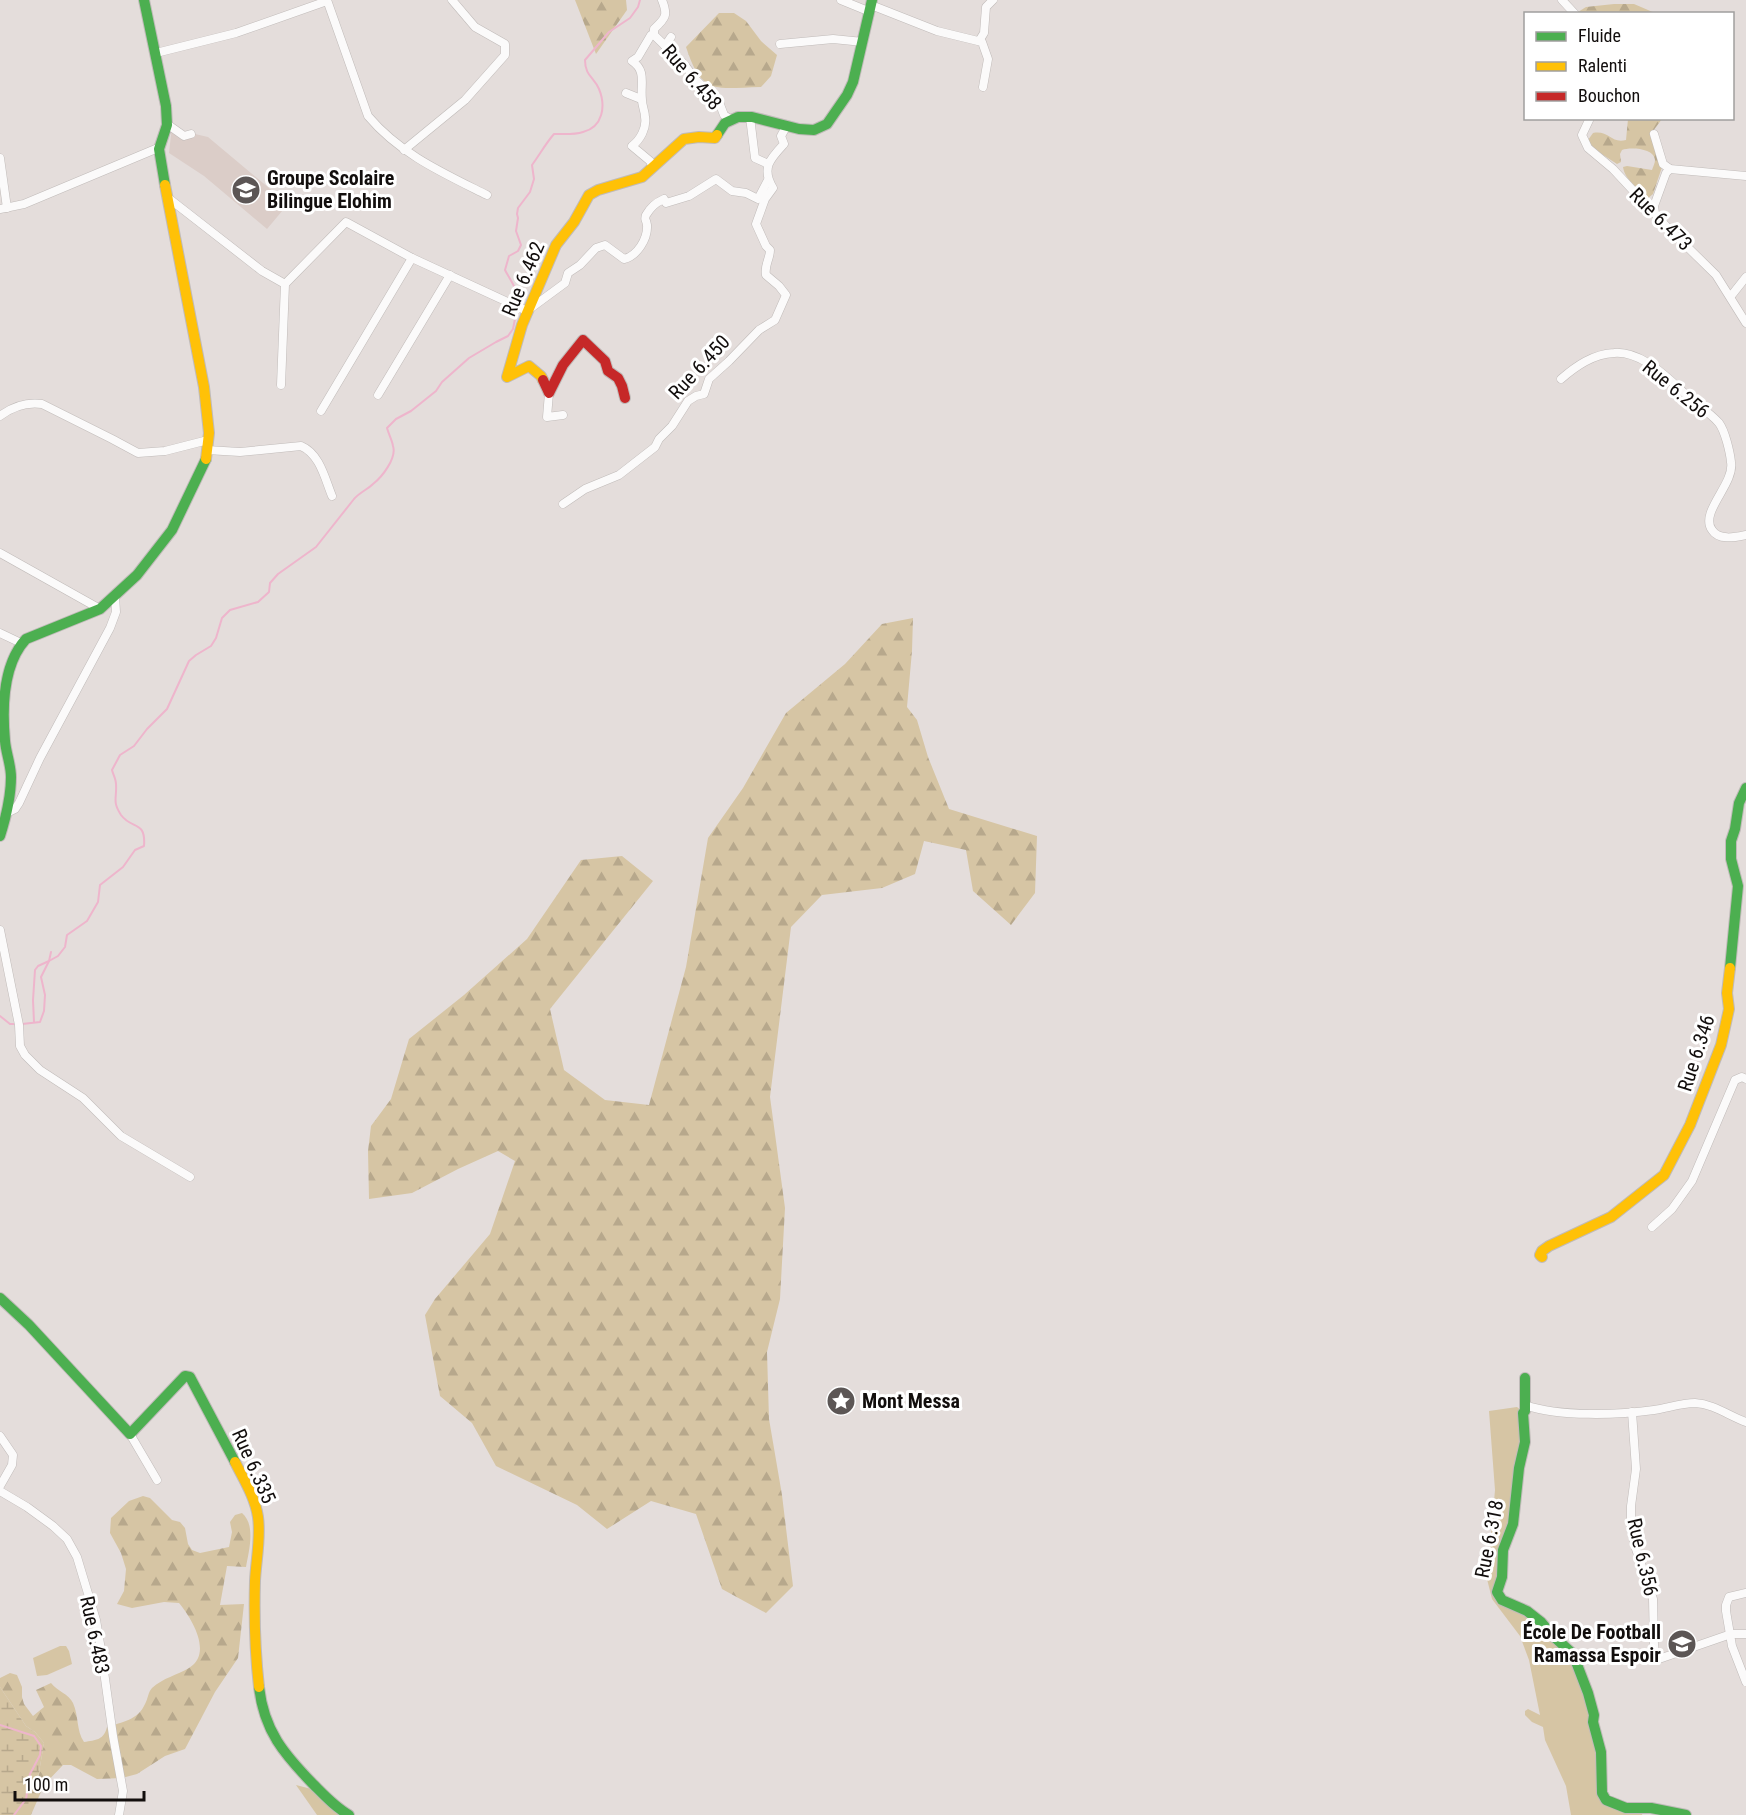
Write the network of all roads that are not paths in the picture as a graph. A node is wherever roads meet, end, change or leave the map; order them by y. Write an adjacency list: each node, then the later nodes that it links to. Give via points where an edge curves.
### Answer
1 (144, 0): 16 (street)
2 (327, 0): 16 (street, via 236,33); 28 (street, via 368,116)
3 (452, 0): 28 (street, via 475,27 505,44 505,55 465,100)
4 (662, 0): 10 (street, via 666,15 654,29)
5 (842, 0): 8 (street)
6 (993, 0): 12 (street, via 987,7 984,33)
7 (1562, 0): 9 (street)
8 (870, 5): 12 (street, via 937,31); 13 (street)
9 (1573, 12)
10 (654, 35): 15 (street, Rue 6.458); 19 (street, via 629,64 639,66 642,72)
11 (671, 37): 15 (street)
12 (979, 41): 17 (street, via 988,59)
13 (863, 42): 14 (street, via 833,39); 24 (street, via 850,90 828,123 810,130)
14 (780, 44)
15 (665, 46): 21 (street, Rue 6.458, via 719,102)
16 (156, 53): 23 (street)
17 (983, 87)
18 (626, 93): 19 (street)
19 (641, 99): 31 (street, via 644,130 632,146)
20 (750, 117): 21 (street); 24 (street); 30 (street, via 755,158)
21 (730, 119): 31 (street, Rue 6.462, via 720,127 716,138 684,139)
22 (1589, 120): 38 (street, Rue 6.473, via 1582,135 1588,148)
23 (167, 124): 25 (street, via 184,136); 27 (street)
24 (786, 127): 30 (street, via 781,136 784,144)
25 (191, 134)
26 (1654, 134): 32 (street, via 1663,164)
27 (158, 148): 36 (street); 37 (street, via 24,204)
28 (404, 150): 35 (street)
29 (0, 158): 37 (street)
30 (768, 164): 34 (street, Rue 6.450)
31 (653, 167): 44 (street, Rue 6.462, via 642,177 589,195 556,245)
32 (1670, 169): 33 (street); 38 (street, via 1654,206)
33 (1746, 176)
34 (768, 180): 44 (street, via 758,200 732,191 716,179 689,196 653,204 645,219 642,244 632,255 624,259 600,245 568,273 565,283); 56 (street, Rue 6.450, via 773,188 756,224 770,250 766,276 786,295 775,320 759,330 709,379 704,394 688,401 655,447 619,475 585,489)
35 (487, 195)
36 (167, 197): 42 (street, via 262,271); 54 (street, via 204,387)
37 (4, 208)
38 (1655, 213): 43 (street, Rue 6.473, via 1716,275)
39 (412, 258): 40 (street); 42 (street, via 346,222); 51 (street)
40 (450, 275): 44 (street); 49 (street)
41 (1746, 277): 43 (street)
42 (285, 284): 47 (street)
43 (1731, 296): 45 (street, Rue 6.473)
44 (527, 311): 48 (street, Rue 6.462, via 507,377 529,366 541,376)
45 (1746, 323)
46 (1561, 379): 57 (street, Rue 6.256, via 1595,357 1614,353 1649,363 1719,424 1732,465 1709,522 1718,535)
47 (281, 385)
48 (549, 393): 50 (street, via 558,371 583,340 605,361 608,371 614,373 624,388); 52 (street, via 547,417)
49 (378, 395)
50 (625, 398)
51 (321, 411)
52 (563, 415)
53 (0, 416): 54 (street, via 24,404 42,404 138,453)
54 (208, 445): 55 (street, via 240,452 301,446 317,459); 59 (street, via 203,466 172,530)
55 (332, 496)
56 (563, 504)
57 (1746, 535)
58 (0, 553): 60 (street)
59 (115, 596): 60 (street); 65 (street, via 116,612 110,628 19,803)
60 (100, 609): 62 (street)
61 (0, 633): 62 (street)
62 (21, 643): 63 (street, via 10,674)
63 (2, 721): 65 (street, via 11,776)
64 (1746, 788): 71 (street, Rue 6.346, via 1739,798 1731,842 1738,886 1727,993 1729,1010 1721,1045 1690,1125 1664,1175 1611,1217 1550,1246 1542,1251)
65 (7, 813): 66 (street)
66 (0, 836)
67 (0, 930): 69 (street, via 20,1046 26,1055 40,1070 89,1103 120,1136)
68 (1746, 1078): 70 (street, via 1735,1080 1692,1181 1672,1209)
69 (190, 1177)
70 (1652, 1227)
71 (1542, 1257)
72 (0, 1298): 77 (street)
73 (1526, 1378): 74 (street, Rue 6.318)
74 (1525, 1405): 75 (street, via 1538,1410 1578,1413); 86 (street, Rue 6.318, via 1526,1442 1497,1592 1502,1600 1541,1622 1573,1654 1594,1715 1601,1752 1602,1793 1613,1804)
75 (1632, 1412): 76 (street, via 1697,1403); 83 (street, Rue 6.356, via 1636,1469 1631,1527 1653,1599 1656,1660)
76 (1746, 1422)
77 (130, 1434): 79 (street); 88 (street, Rue 6.335, via 185,1376 190,1377 253,1497 258,1516 256,1662 265,1715 287,1757 335,1807)
78 (0, 1436): 80 (street, via 13,1455)
79 (157, 1480)
80 (0, 1486)
81 (0, 1491): 87 (street, Rue 6.483, via 53,1526 67,1539 77,1557 101,1650 123,1791)
82 (1746, 1593): 83 (street, via 1730,1597 1726,1605)
83 (1731, 1634): 84 (street); 85 (street)
84 (1746, 1634)
85 (1746, 1682)
86 (1643, 1811): 89 (street, Rue 6.318)
87 (119, 1815)
88 (349, 1815)
89 (1686, 1815)

